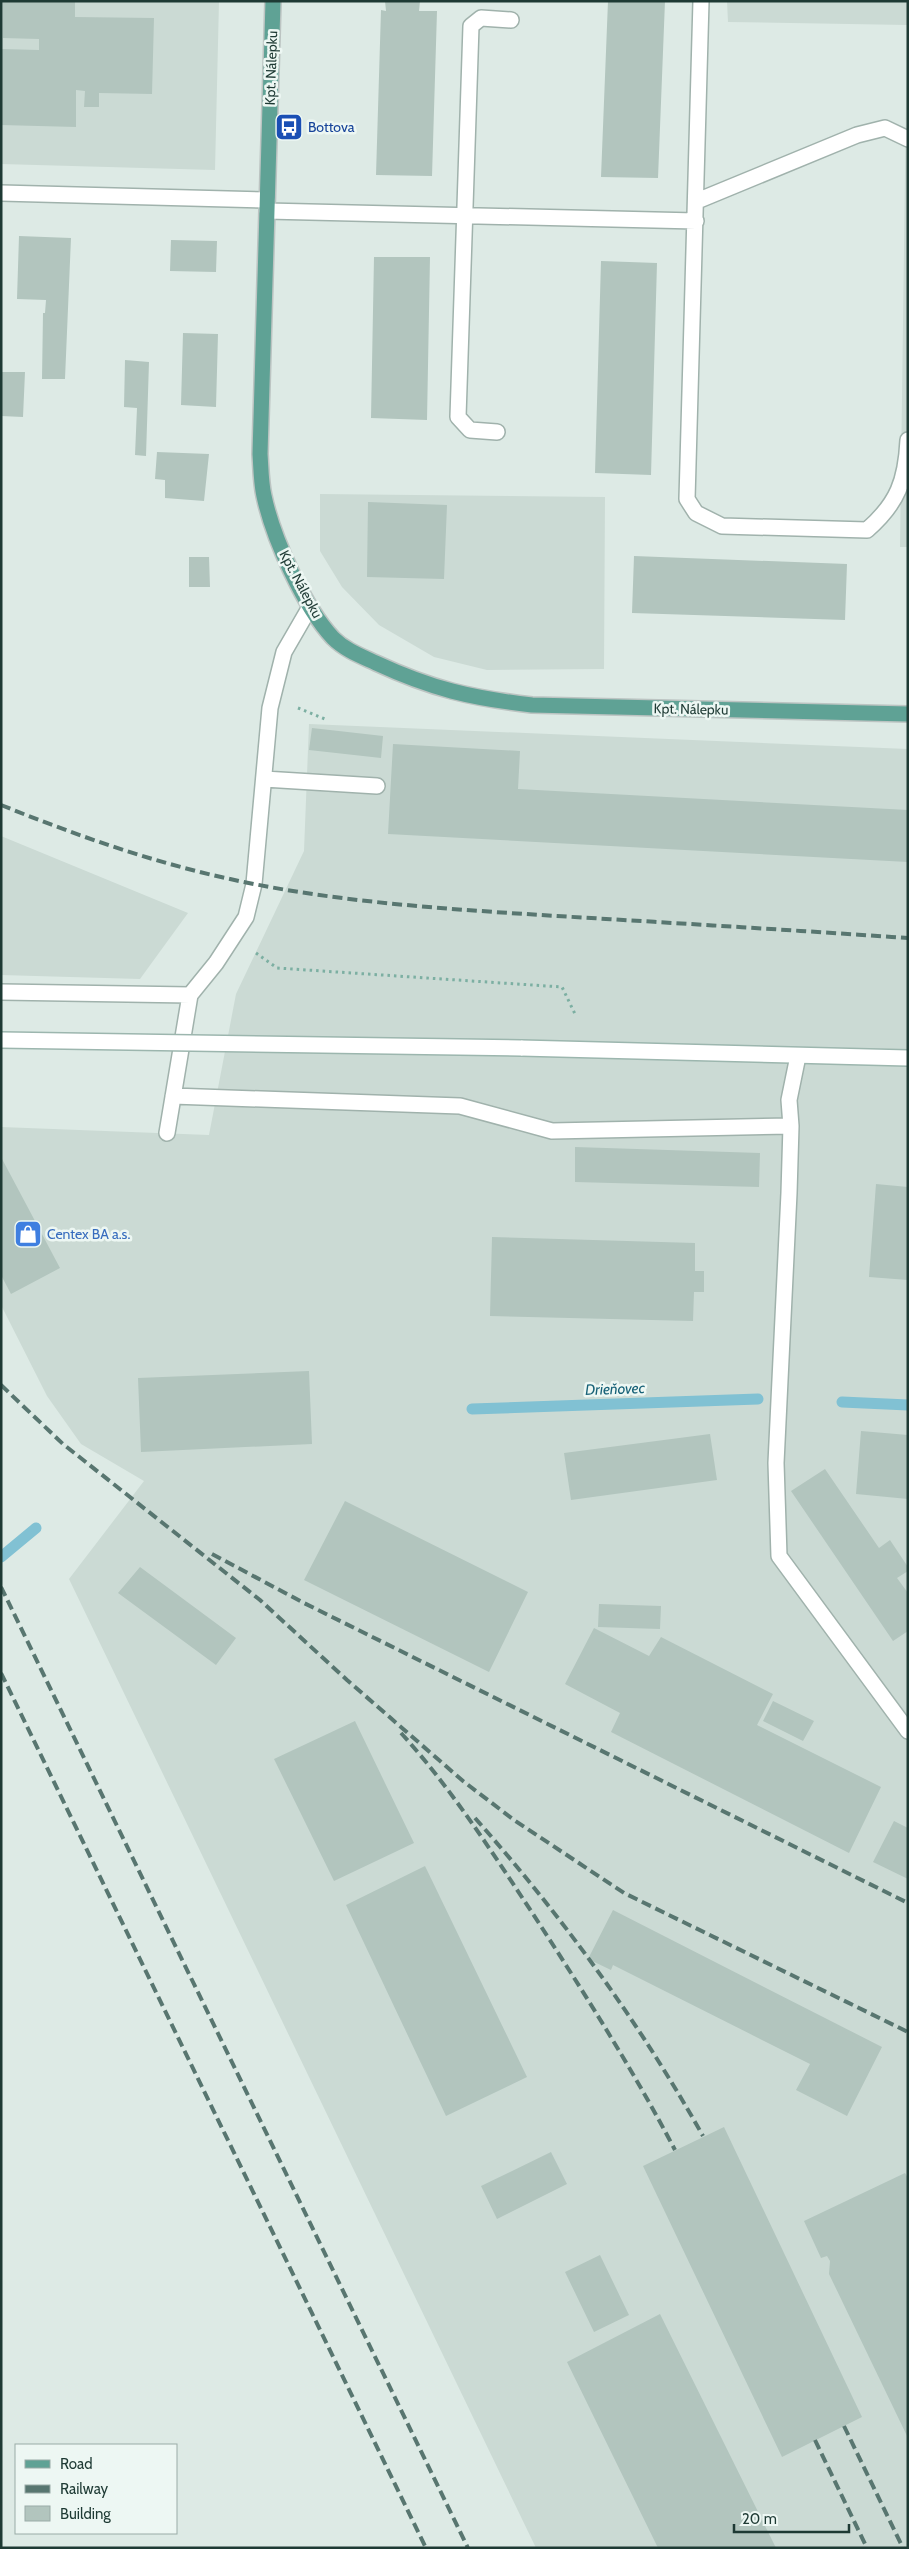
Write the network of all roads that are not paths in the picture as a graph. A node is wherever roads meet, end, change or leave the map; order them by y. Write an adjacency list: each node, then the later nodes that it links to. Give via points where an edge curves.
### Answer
1 (273, 1): 7 (main road, Kpt. Nálepku)
2 (701, 1): 6 (street)
3 (511, 20): 8 (street, via 481,18 471,26)
4 (908, 139): 6 (street, via 885,128 858,135)
5 (1, 193): 7 (street)
6 (697, 202): 9 (street)
7 (267, 206): 8 (street); 12 (main road, Kpt. Nálepku, via 260,454 264,496 278,540)
8 (464, 216): 9 (street); 10 (street, via 458,417 470,430)
9 (696, 221): 11 (street, via 687,499 696,513 722,526 867,530 886,513 906,470)
10 (497, 432)
11 (908, 440)
12 (310, 607): 13 (main road, Kpt. Nálepku, via 334,639 350,650 414,680 487,700 532,706); 14 (street, via 284,652 270,708)
13 (908, 714)
14 (264, 779): 15 (street); 17 (street, via 254,884 246,917)
15 (377, 786)
16 (1, 992): 17 (street)
17 (190, 995): 21 (street)
18 (1, 1040): 19 (street, bridge)
19 (798, 1056): 20 (street); 22 (street, via 789,1100)
20 (908, 1058)
21 (173, 1096): 22 (street, via 460,1106 552,1131); 23 (street)
22 (791, 1126): 24 (street, via 776,1463 779,1556)
23 (167, 1133)
24 (908, 1731)

